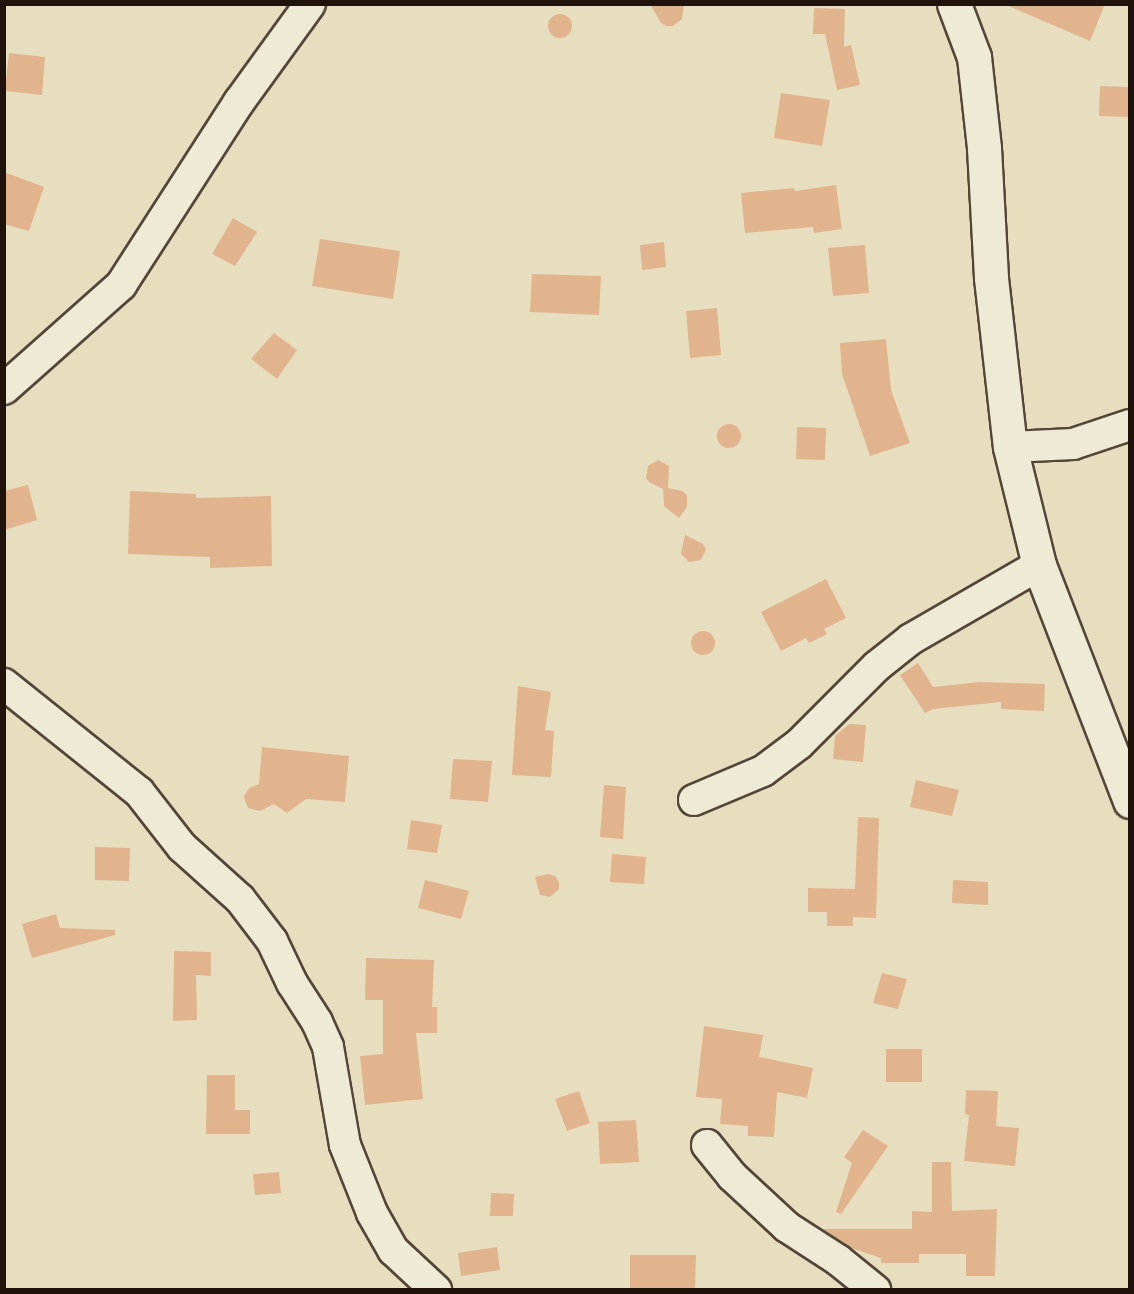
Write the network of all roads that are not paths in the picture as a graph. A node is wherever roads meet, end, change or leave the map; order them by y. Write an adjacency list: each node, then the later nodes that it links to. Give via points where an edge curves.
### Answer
1 (310, 4): 3 (street, via 239,102 121,285)
2 (954, 4): 5 (street, via 974,57 991,278)
3 (4, 389)
4 (1130, 425): 5 (street, via 1073,444)
5 (1010, 447): 6 (street)
6 (1039, 565): 8 (street, via 911,639 877,666 799,744 763,771); 9 (street)
7 (4, 684): 11 (street, via 139,792 182,847 240,899 272,941 328,1047 345,1145 372,1213 393,1250)
8 (694, 800)
9 (1130, 801)
10 (707, 1145): 12 (street, via 732,1176 787,1227)
11 (436, 1290)
12 (875, 1290)

